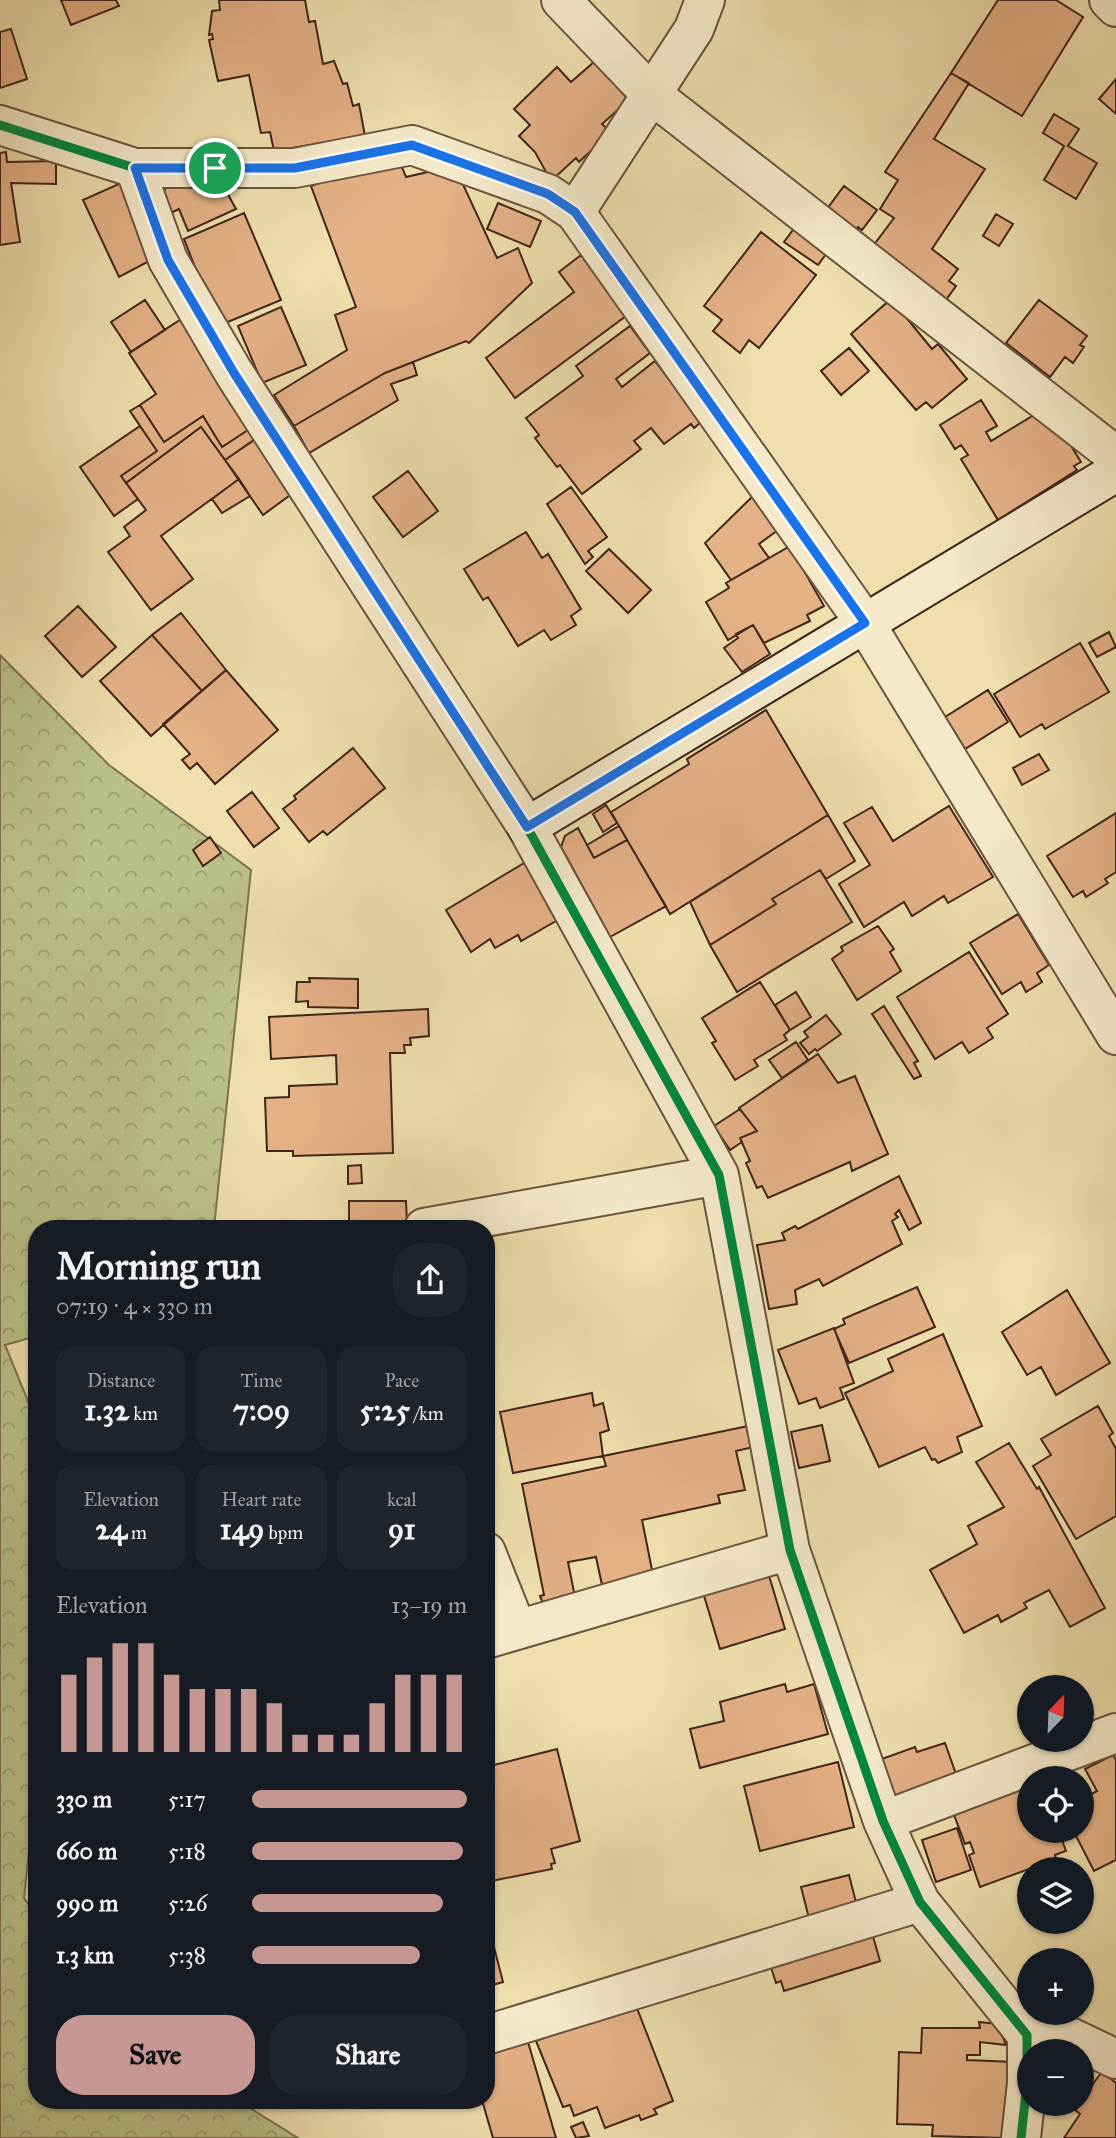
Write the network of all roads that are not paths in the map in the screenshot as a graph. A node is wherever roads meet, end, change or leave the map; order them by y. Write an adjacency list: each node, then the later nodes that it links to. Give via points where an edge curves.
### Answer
1 (561, 0): 5 (street)
2 (705, 0): 5 (street, via 694,29)
3 (1109, 0): 4 (street)
4 (1116, 7)
5 (651, 94): 8 (street); 9 (street)
6 (0, 125): 7 (street)
7 (135, 168): 8 (street, via 295,168 412,145 548,194); 12 (street, via 168,260 194,306)
8 (575, 212): 11 (street)
9 (1116, 456)
10 (1116, 472): 11 (street)
11 (865, 623): 12 (street); 13 (street)
12 (527, 827): 14 (street)
13 (1116, 1035)
14 (719, 1175): 15 (street); 16 (street)
15 (469, 1220)
16 (790, 1550): 18 (street); 20 (street)
17 (495, 1598): 18 (street)
18 (502, 1634)
19 (1116, 1733): 20 (street)
20 (883, 1821): 21 (street)
21 (920, 1902): 22 (street); 23 (street)
22 (495, 2032)
23 (1027, 2035): 24 (street, via 1057,2031); 25 (street)
24 (1116, 2059)
25 (1021, 2138)

